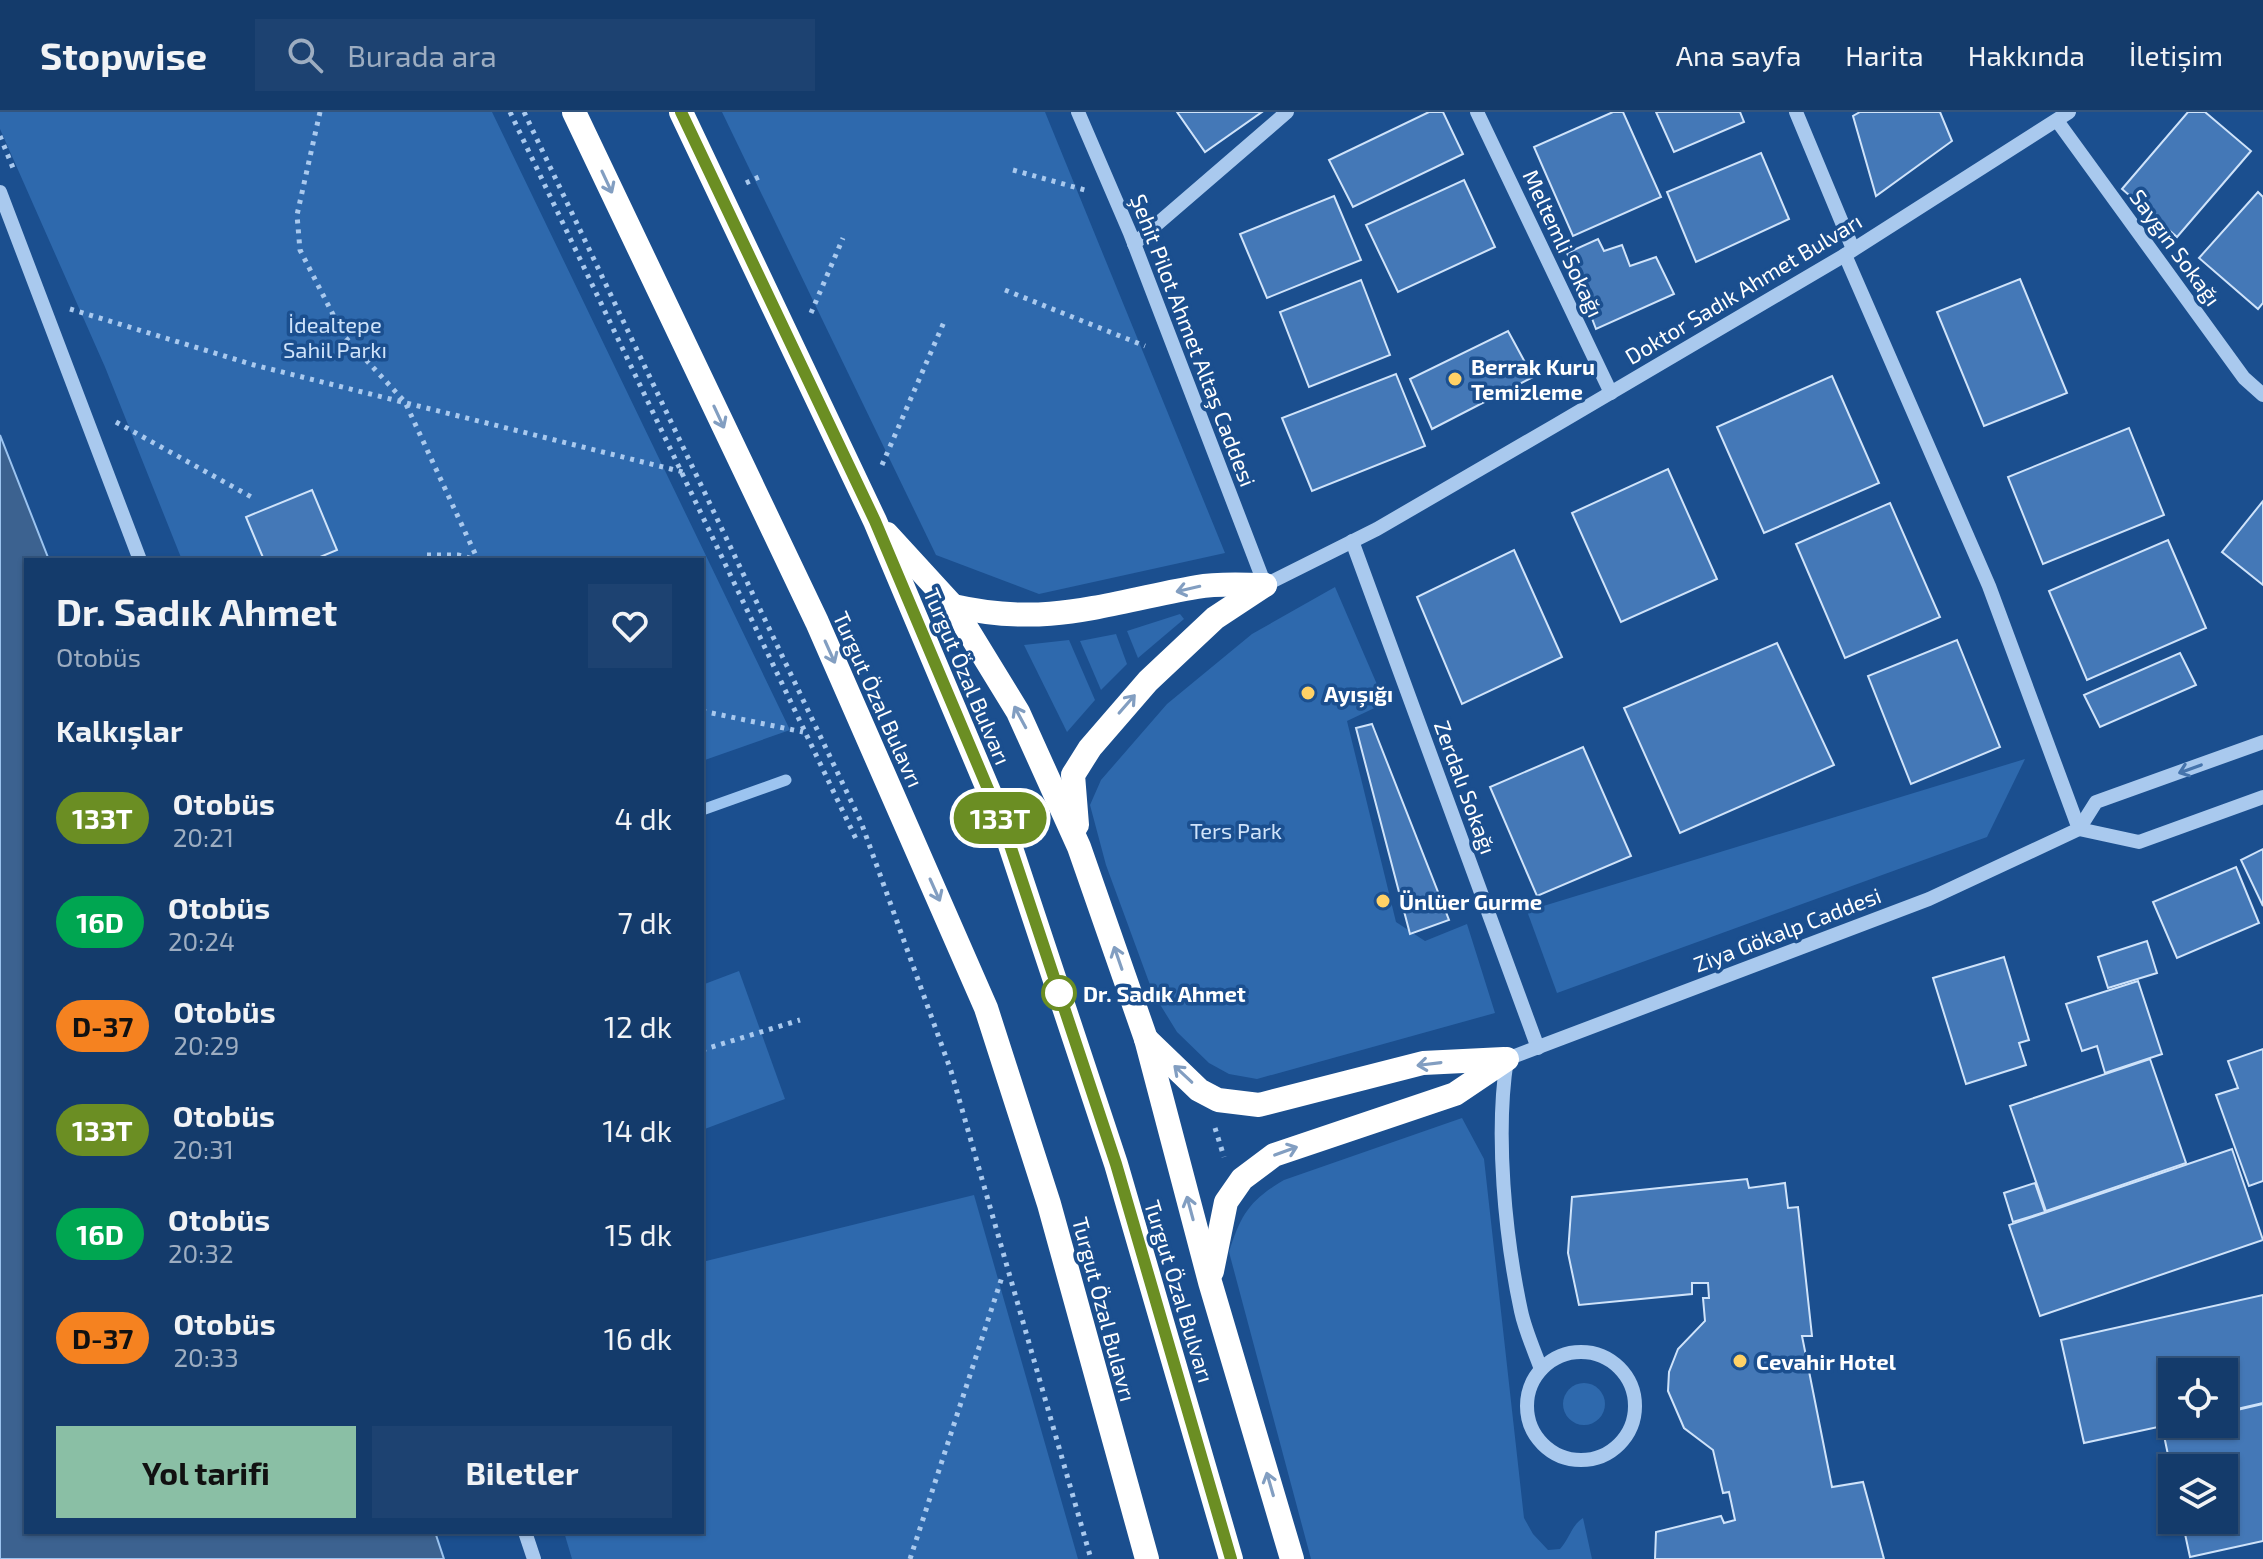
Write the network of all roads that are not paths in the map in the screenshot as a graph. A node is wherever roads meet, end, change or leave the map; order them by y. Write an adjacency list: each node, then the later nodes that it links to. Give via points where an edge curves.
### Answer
1 (574, 112): 29 (highway, Turgut Özal Bulavrı, one-way to 29, via 817,622 986,1008 1049,1204)
2 (681, 112): 13 (highway, Turgut Özal Bulvarı)
3 (1078, 112): 9 (street, Şehit Pilot Ahmet Altaş Caddesi)
4 (1287, 112): 9 (street)
5 (1477, 112): 11 (street, Meltemli Sokağı)
6 (1796, 112): 10 (street)
7 (2064, 117): 10 (street, Doktor Sadık Ahmet Bulvarı); 12 (street, Saygın Sokağı, via 2244,378)
8 (0, 192): 15 (street)
9 (1134, 244): 16 (street, Şehit Pilot Ahmet Altaş Caddesi)
10 (1849, 252): 11 (street, Doktor Sadık Ahmet Bulvarı); 20 (street, via 1989,586)
11 (1611, 393): 14 (street, Doktor Sadık Ahmet Bulvarı)
12 (2263, 395)
13 (871, 512): 17 (highway); 30 (highway, Turgut Özal Bulvarı, via 1004,827 1116,1164)
14 (1352, 541): 16 (street, Doktor Sadık Ahmet Bulvarı); 23 (street, Zerdalı Sokağı)
15 (139, 558)
16 (1265, 585): 17 (highway, one-way to 17, via 1199,586 1055,615 996,616); 21 (highway, one-way to 16, via 1073,775 1090,748 1159,670 1215,618)
17 (953, 606): 21 (highway, one-way to 17, via 1018,712)
18 (2263, 742): 20 (street, Ziya Gökalp Caddesi, one-way to 20, via 2096,802)
19 (2263, 797): 20 (street, via 2139,842)
20 (2079, 829): 23 (street, Ziya Gökalp Caddesi, via 1929,899)
21 (1079, 847): 22 (highway, one-way to 21)
22 (1146, 1039): 24 (highway, one-way to 22, via 1423,1063 1259,1105 1218,1100 1199,1090); 25 (highway, one-way to 22)
23 (1538, 1048): 24 (street, Ziya Gökalp Caddesi)
24 (1507, 1059): 25 (highway, one-way to 24, via 1219,1222 1242,1179 1274,1155 1455,1094); 26 (street, via 1500,1104 1507,1204 1521,1313)
25 (1210, 1282): 31 (highway, one-way to 25)
26 (1541, 1369): 26 (street, via 1527,1400 1535,1434 1546,1447 1578,1460 1611,1451 1624,1439 1633,1423 1633,1387 1609,1359 1573,1352)
27 (526, 1534): 28 (street)
28 (534, 1559)
29 (1147, 1559)
30 (1231, 1559)
31 (1292, 1559)

